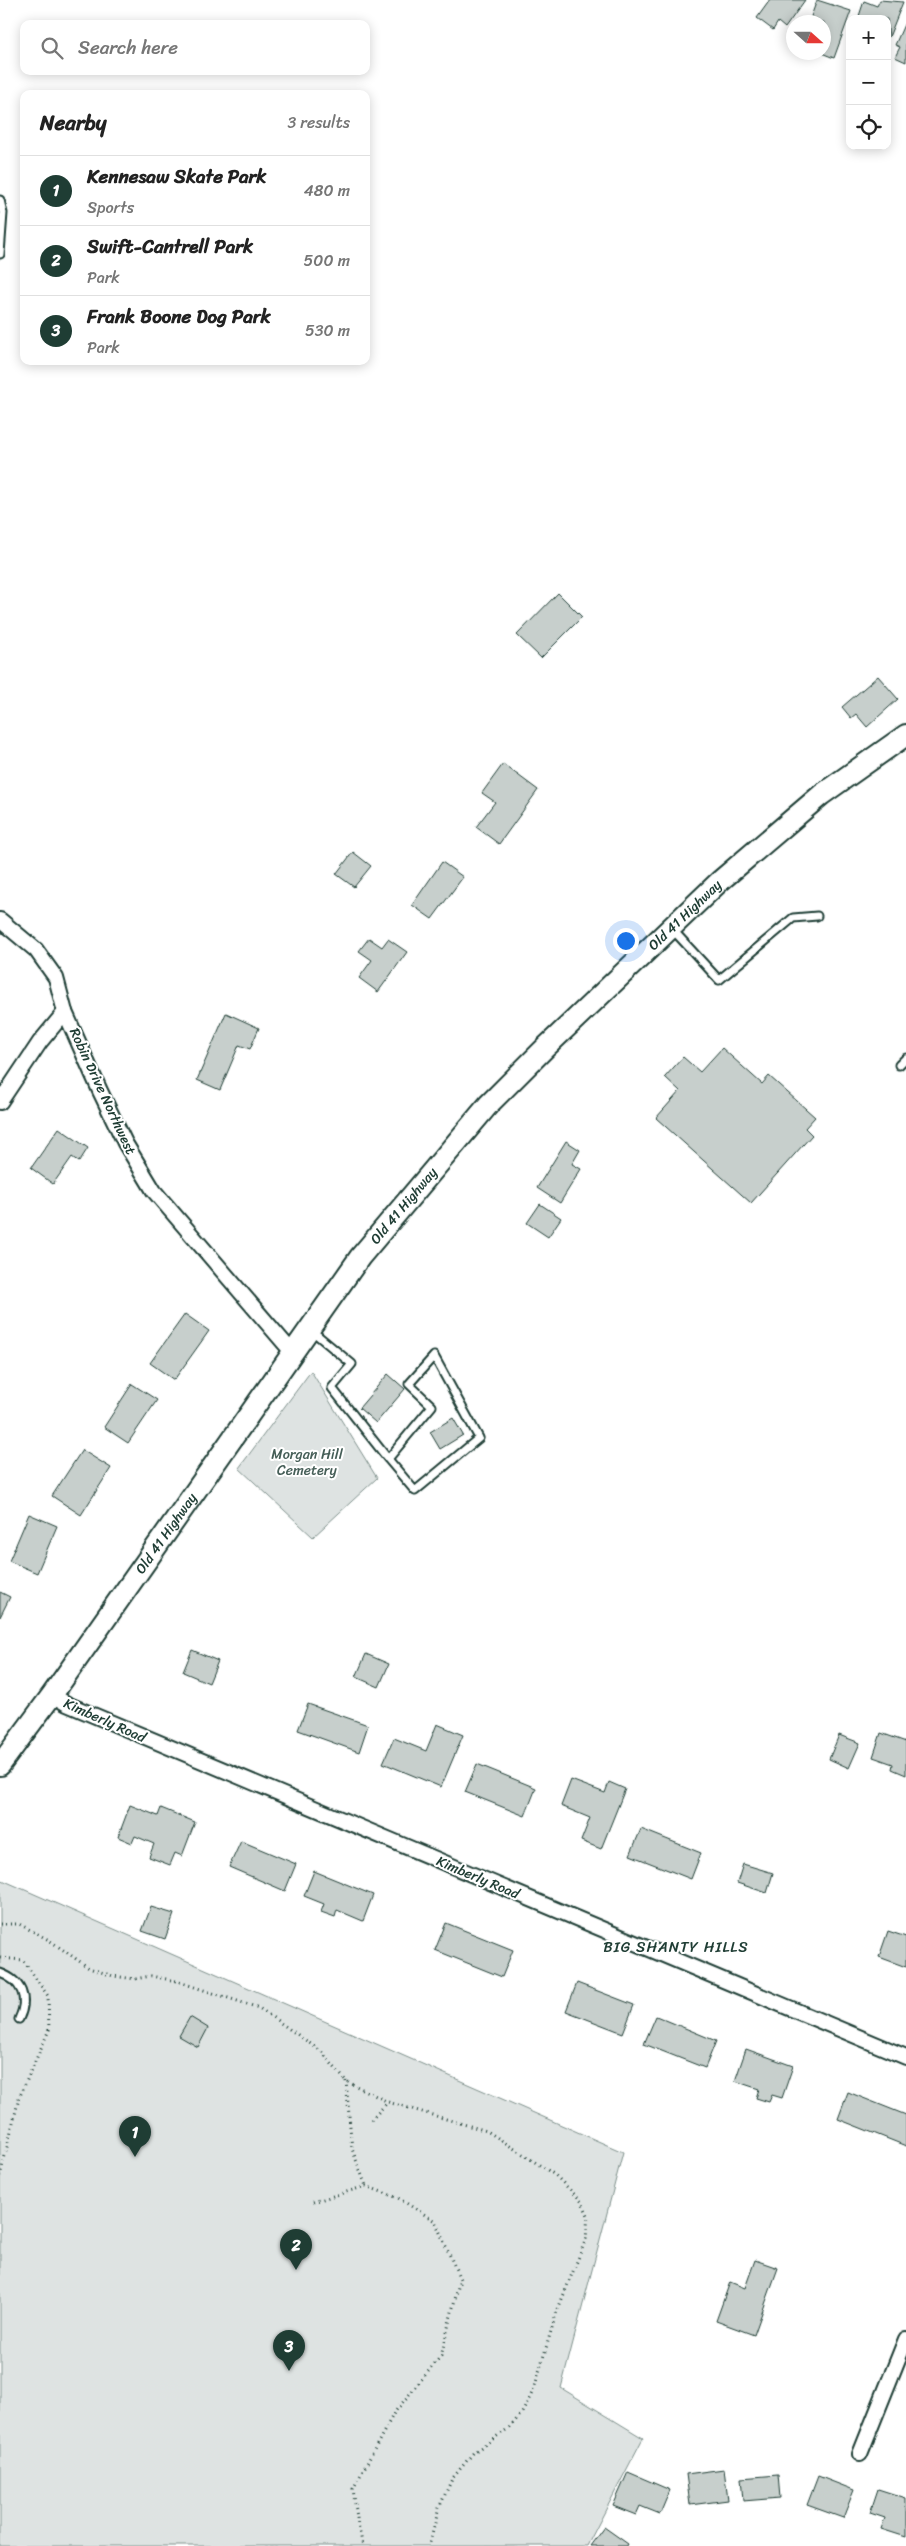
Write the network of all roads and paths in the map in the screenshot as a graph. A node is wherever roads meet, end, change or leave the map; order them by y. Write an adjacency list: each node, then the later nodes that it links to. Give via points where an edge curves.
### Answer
1 (0, 200): 2 (lane, via 3,213)
2 (0, 254)
3 (906, 735): 6 (main road, Old 41 Highway, via 821,795 720,881)
4 (817, 916): 6 (lane, via 793,918 719,980)
5 (0, 920): 7 (street, Robin Drive Northwest, via 36,950 56,978)
6 (672, 928): 11 (main road, Old 41 Highway, via 489,1104 393,1216)
7 (65, 1012): 10 (street, via 40,1042); 12 (street, Robin Drive Northwest, via 125,1142 154,1191)
8 (906, 1058): 9 (lane)
9 (899, 1065)
10 (0, 1102)
11 (309, 1328): 12 (main road, Old 41 Highway); 13 (lane, via 352,1364 332,1388)
12 (292, 1352): 14 (main road, Old 41 Highway)
13 (388, 1459): 13 (lane, via 432,1406 409,1384 434,1356 479,1438 415,1491)
14 (52, 1695): 15 (main road, Old 41 Highway); 20 (street, Kimberly Road)
15 (0, 1764)
16 (0, 1924): 21 (path, via 19,1924 89,1968 135,1979 151,1976 176,1981 259,2008 321,2050)
17 (0, 1958): 24 (path, via 22,1960 48,1996 49,2030 19,2098)
18 (0, 1974): 19 (lane, via 10,1978 22,1990 25,2004)
19 (19, 2019)
20 (906, 2057)
21 (346, 2081): 22 (path); 25 (path, via 352,2150)
22 (388, 2102): 23 (path); 30 (path, via 468,2124 502,2139 569,2186 588,2215 586,2239 556,2314 534,2390 522,2413 509,2428 474,2452 452,2479 439,2508)
23 (371, 2120)
24 (0, 2176)
25 (366, 2186): 26 (path); 29 (path, via 398,2198 436,2221 460,2280 441,2356 394,2413 354,2489)
26 (313, 2202)
27 (906, 2339): 28 (street)
28 (860, 2454)
29 (363, 2546)
30 (429, 2546)

